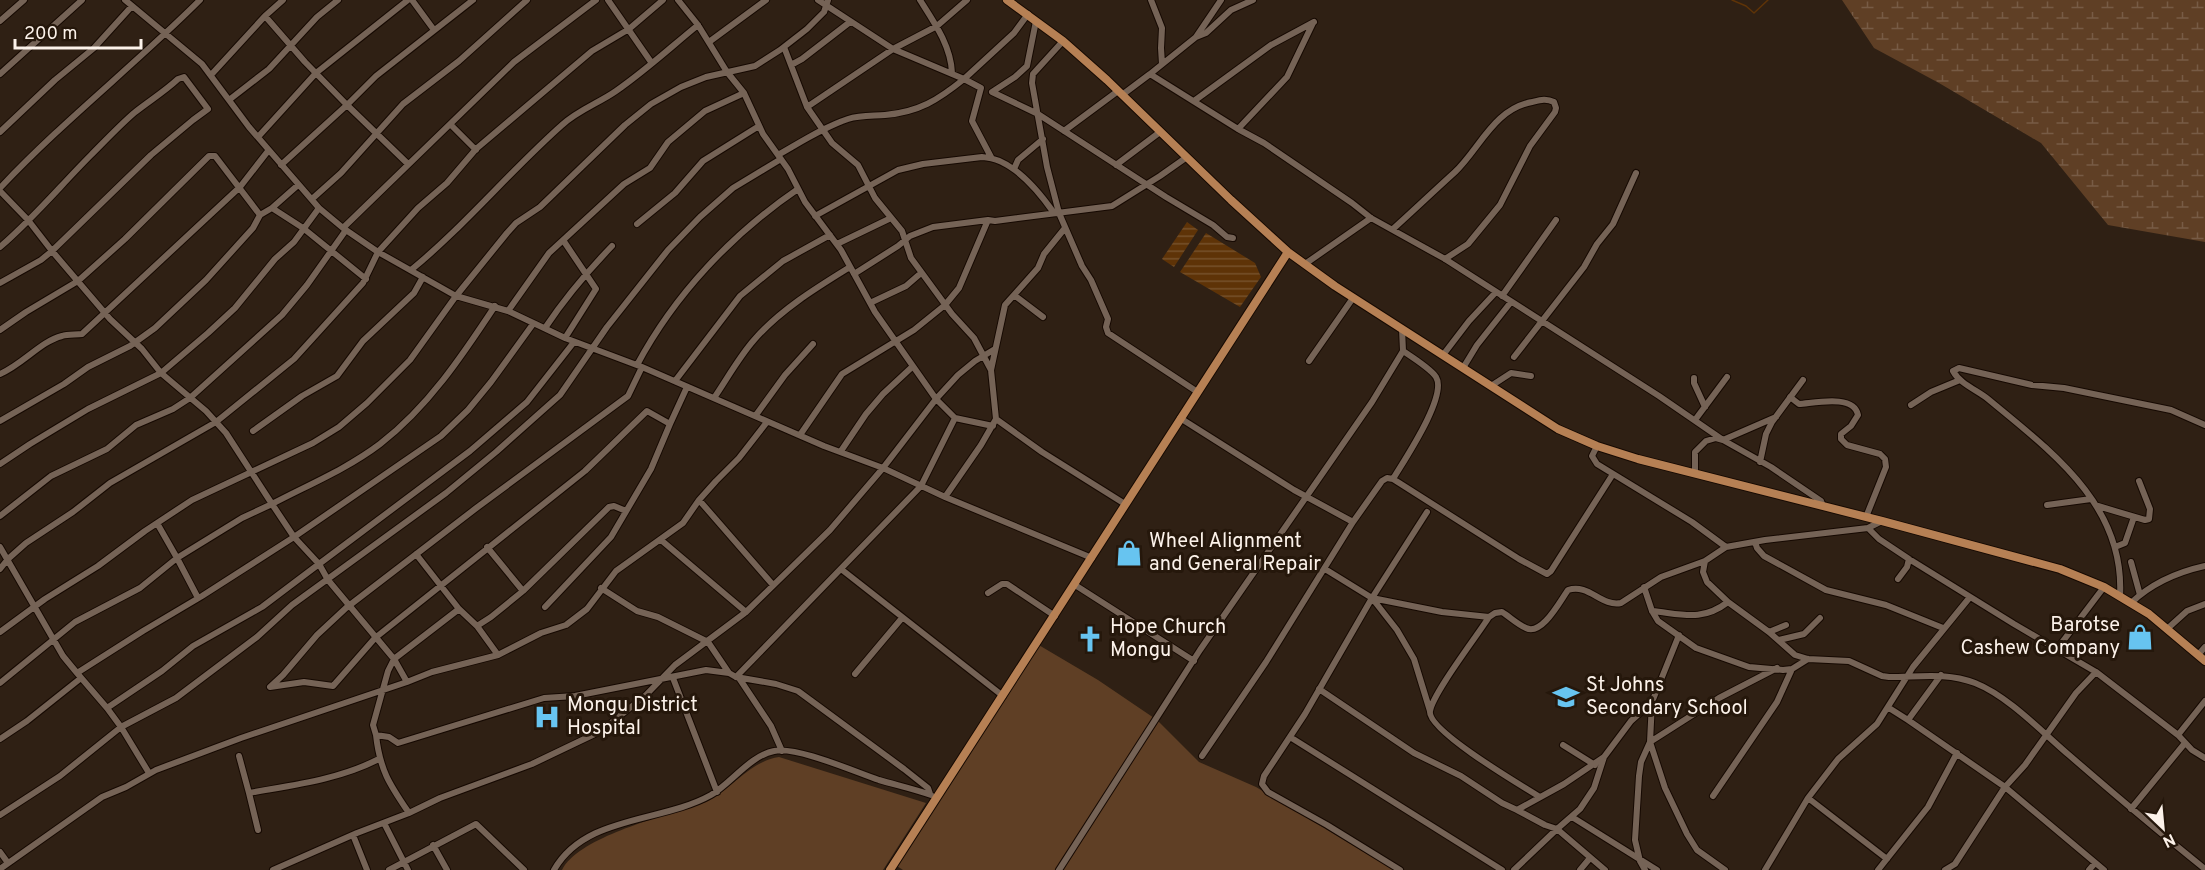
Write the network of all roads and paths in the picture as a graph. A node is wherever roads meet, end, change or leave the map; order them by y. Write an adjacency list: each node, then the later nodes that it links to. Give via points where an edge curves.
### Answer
1 (24, 0): 26 (street)
2 (82, 0): 47 (street)
3 (125, 0): 23 (street)
4 (200, 0): 33 (street)
5 (283, 0): 25 (street)
6 (338, 0): 37 (street)
7 (410, 0): 32 (street); 45 (street)
8 (473, 0): 32 (street)
9 (527, 0): 68 (street, via 459,61 403,104)
10 (596, 0): 61 (street, via 514,62)
11 (608, 0): 31 (street)
12 (663, 0): 31 (street)
13 (678, 0): 29 (street)
14 (766, 0): 36 (street)
15 (818, 0): 22 (street)
16 (920, 0): 30 (street)
17 (967, 0): 30 (street)
18 (1007, 0): 24 (main road)
19 (1151, 0): 41 (street, via 1162,28)
20 (1221, 0): 34 (street)
21 (1253, 0): 34 (street, via 1232,10)
22 (828, 3): 28 (street); 38 (street, via 812,24)
23 (132, 6): 33 (street); 66 (street, via 94,48)
24 (1028, 14): 27 (main road); 51 (street, via 1014,33)
25 (265, 16): 37 (street); 50 (street)
26 (0, 21)
27 (1035, 21): 35 (main road); 43 (street)
28 (850, 22): 39 (street); 42 (street)
29 (698, 25): 36 (street); 40 (street)
30 (937, 26): 39 (street); 46 (street)
31 (629, 29): 40 (street); 71 (street, via 592,51)
32 (434, 30): 58 (street, via 376,76)
33 (165, 33): 50 (street, via 198,59); 86 (street, via 84,105)
34 (1196, 37): 41 (street)
35 (1063, 41): 48 (street); 55 (main road)
36 (709, 42): 44 (street)
37 (290, 45): 45 (street); 56 (street, via 269,69)
38 (784, 47): 42 (street); 44 (street, via 755,66)
39 (893, 49): 46 (street); 59 (street)
40 (651, 62): 117 (street, via 616,92 564,123)
41 (1162, 64): 49 (street)
42 (791, 65): 59 (street)
43 (1027, 66): 48 (street); 53 (street)
44 (727, 72): 54 (street); 127 (street, via 681,87 625,125 540,207 516,223)
45 (316, 73): 58 (street); 69 (street)
46 (952, 73): 51 (street)
47 (0, 74)
48 (1033, 74): 60 (street)
49 (1150, 74): 55 (street); 57 (street)
50 (211, 75): 56 (street)
51 (964, 79): 52 (street); 64 (street, via 926,106 908,112 849,118)
52 (981, 88): 53 (street); 74 (street, via 972,121)
53 (992, 92): 60 (street)
54 (744, 93): 62 (street); 106 (street, via 698,116 668,142 650,168 624,184)
55 (1120, 93): 65 (street); 67 (main road)
56 (229, 100): 69 (street)
57 (1194, 100): 63 (street); 63 (street, via 1271,45 1314,22 1287,76)
58 (347, 105): 68 (street); 77 (street)
59 (807, 107): 64 (street)
60 (1038, 114): 65 (street); 70 (street)
61 (450, 124): 71 (street); 76 (street)
62 (759, 126): 73 (street); 98 (street, via 703,161 675,194)
63 (1238, 129): 94 (street, via 1264,142)
64 (824, 130): 73 (street); 84 (street, via 832,143 858,165)
65 (1064, 131): 78 (street)
66 (0, 132)
67 (1160, 132): 75 (main road); 78 (street)
68 (377, 133): 76 (street); 87 (street)
69 (258, 137): 72 (street)
70 (1043, 140): 79 (street, via 1018,160); 90 (street)
71 (476, 150): 112 (street)
72 (268, 151): 77 (street); 83 (street)
73 (780, 157): 85 (street); 146 (street, via 733,188 700,217 668,250)
74 (991, 157): 79 (street); 84 (street, via 914,166 898,170)
75 (1187, 157): 81 (street); 113 (main road)
76 (408, 164): 101 (street)
77 (281, 165): 82 (street)
78 (1116, 165): 81 (street)
79 (1014, 169): 90 (street)
80 (1636, 173): 136 (street, via 1613,224)
81 (1146, 184): 90 (street, via 1112,206); 104 (street)
82 (298, 185): 87 (street); 88 (street)
83 (240, 187): 91 (street); 123 (street, via 215,156 209,156); 134 (street)
84 (869, 187): 92 (street); 93 (street)
85 (798, 189): 92 (street); 153 (street, via 760,216 685,292 659,328)
86 (0, 190): 95 (street)
87 (312, 199): 89 (street)
88 (272, 208): 91 (street); 99 (street)
89 (319, 208): 99 (street); 101 (street)
90 (1057, 213): 96 (street); 100 (street)
91 (260, 215): 142 (street, via 207,280)
92 (816, 216): 103 (street)
93 (891, 218): 105 (street); 107 (street)
94 (1371, 218): 102 (street); 115 (street)
95 (28, 220): 108 (street); 110 (street); 110 (street, via 127,119 184,77 208,109)
96 (988, 220): 105 (street, via 933,227); 131 (street, via 959,288)
97 (1556, 220): 125 (street)
98 (637, 224)
99 (303, 228): 111 (street); 157 (street, via 235,308)
100 (1065, 228): 126 (street); 167 (street, via 1108,319 1108,333)
101 (344, 229): 111 (street); 112 (street)
102 (1393, 229): 114 (street); 114 (street, via 1454,173 1506,114 1528,103 1545,99 1554,102 1555,112 1530,146 1500,205 1468,244)
103 (830, 235): 107 (street); 164 (street, via 783,261 740,296)
104 (1233, 238)
105 (905, 239): 119 (street); 120 (street)
106 (562, 240): 118 (street); 133 (street)
107 (837, 244): 116 (street)
108 (0, 246)
109 (612, 246): 118 (street)
110 (52, 251): 123 (street); 124 (street)
111 (330, 251): 122 (street); 169 (street, via 282,315)
112 (378, 252): 117 (street); 122 (street)
113 (1288, 252): 115 (main road); 167 (main road)
114 (1445, 259): 125 (street)
115 (1305, 264): 128 (main road)
116 (850, 267): 120 (street); 170 (street, via 805,297 753,340)
117 (411, 270): 121 (street)
118 (587, 273): 138 (street); 141 (street, via 596,289)
119 (921, 273): 130 (street, via 906,286); 131 (street)
120 (854, 274): 130 (street)
121 (423, 277): 127 (street); 185 (street, via 410,298 363,341 337,376)
122 (366, 279): 180 (street, via 300,354)
123 (78, 281): 134 (street); 140 (street)
124 (0, 283)
125 (1499, 294): 129 (street); 149 (street, via 1469,321)
126 (1014, 295): 135 (street); 147 (street, via 1005,305)
127 (456, 296): 132 (street); 193 (street, via 411,360 361,409 313,443)
128 (1353, 298): 139 (main road); 152 (street)
129 (1511, 302): 136 (street); 155 (street)
130 (870, 303): 144 (street)
131 (945, 305): 144 (street); 150 (street, via 974,338)
132 (495, 306): 133 (street); 203 (street, via 448,374 381,443 350,464)
133 (508, 310): 137 (street)
134 (104, 311): 142 (street); 158 (street, via 81,335 50,340)
135 (1043, 317)
136 (1541, 322): 151 (street); 178 (street)
137 (533, 324): 138 (street); 217 (street, via 468,410 441,436)
138 (544, 328): 141 (street)
139 (1402, 329): 148 (street); 149 (main road)
140 (0, 330)
141 (565, 338): 143 (street)
142 (135, 342): 157 (street); 179 (street)
143 (574, 342): 146 (street); 231 (street, via 527,402 511,416)
144 (896, 343): 154 (street); 186 (street, via 842,374)
145 (813, 344): 174 (street)
146 (592, 347): 153 (street); 237 (street, via 560,395 496,452)
147 (995, 349): 150 (street); 156 (street)
148 (1403, 351): 196 (street, via 1435,376 1438,389 1420,434); 199 (street)
149 (1443, 355): 155 (main road)
150 (983, 356): 156 (street); 171 (street)
151 (1514, 357)
152 (1309, 361)
153 (640, 366): 164 (street); 224 (street, via 628,396)
154 (912, 367): 171 (street); 189 (street, via 866,414)
155 (1463, 368): 165 (main road)
156 (991, 370): 182 (street)
157 (160, 373): 169 (street); 191 (street, via 88,409)
158 (0, 374)
159 (1531, 376): 165 (street, via 1511,373)
160 (1726, 377): 173 (street)
161 (1695, 378): 173 (street)
162 (1803, 380): 168 (street)
163 (1960, 380): 172 (street); 184 (street, via 1953,371 1959,368 2171,410); 201 (street, via 2063,463)
164 (675, 381): 166 (street)
165 (1491, 386): 188 (main road, via 1558,429)
166 (687, 387): 170 (street); 183 (street)
167 (1196, 392): 177 (main road)
168 (1790, 397): 175 (street); 211 (street, via 1799,404 1836,401 1856,407 1858,415 1841,439 1847,445 1881,454 1886,462)
169 (190, 398): 180 (street); 210 (street, via 136,425 107,449 51,476)
170 (714, 398): 174 (street)
171 (936, 399): 176 (street); 192 (street)
172 (1911, 405)
173 (1705, 407): 178 (street)
174 (756, 415): 181 (street)
175 (1776, 417): 187 (street); 190 (street, via 1766,434)
176 (955, 418): 182 (street); 198 (street)
177 (1180, 418): 199 (street); 204 (main road)
178 (1695, 420): 187 (street)
179 (0, 421)
180 (216, 422): 193 (street); 227 (street, via 118,477)
181 (767, 422): 186 (street); 202 (street)
182 (994, 422): 200 (street); 204 (street)
183 (670, 424): 208 (street, via 651,469); 221 (street, via 647,411 585,471)
184 (2205, 425)
185 (253, 431)
186 (800, 435): 189 (street)
187 (1723, 440): 190 (street); 194 (street, via 1711,438 1699,447 1694,456)
188 (1597, 446): 194 (main road); 195 (street, via 1593,459)
189 (841, 451): 192 (street)
190 (1760, 462): 206 (street)
191 (0, 464)
192 (883, 468): 198 (street); 238 (street, via 830,530)
193 (252, 473): 203 (street); 215 (street, via 192,500)
194 (1695, 473): 206 (main road)
195 (1613, 474): 196 (street, via 1547,574); 222 (street)
196 (1393, 479): 214 (street, via 1382,481)
197 (2139, 481): 212 (street, via 2150,517)
198 (921, 486): 200 (street); 234 (street)
199 (1306, 496): 214 (street); 281 (street)
200 (945, 497): 226 (street)
201 (2091, 499): 205 (street); 207 (street)
202 (699, 500): 218 (street, via 683,523); 238 (street)
203 (272, 504): 217 (street); 225 (street)
204 (1125, 504): 226 (main road)
205 (2047, 505)
206 (1823, 506): 211 (main road)
207 (2097, 506): 212 (street); 223 (street)
208 (626, 511): 244 (street, via 609,507); 256 (street, via 611,537)
209 (1427, 512): 250 (street)
210 (0, 516)
211 (1866, 517): 213 (main road)
212 (2134, 517): 223 (street, via 2125,543)
213 (1882, 521): 216 (street); 242 (main road, via 2039,563)
214 (1353, 522): 235 (street)
215 (157, 523): 225 (street); 255 (street)
216 (1868, 528): 219 (street); 228 (street)
217 (294, 537): 231 (street); 249 (street)
218 (661, 540): 243 (street, via 627,561); 259 (street)
219 (1755, 542): 222 (street); 266 (street, via 1764,556 1826,590 1886,605)
220 (0, 547): 227 (street)
221 (488, 547): 240 (street); 244 (street)
222 (1726, 547): 229 (street)
223 (2115, 547): 247 (street, via 2121,575)
224 (416, 554): 240 (street); 254 (street)
225 (177, 558): 249 (street); 273 (street, via 140,588 75,622)
226 (1092, 558): 239 (main road)
227 (8, 559): 233 (street); 255 (street)
228 (1909, 559): 236 (street); 248 (street)
229 (1705, 561): 241 (street); 251 (street, via 1703,572 1707,582)
230 (2131, 562): 246 (street)
231 (319, 564): 237 (street); 301 (street, via 262,607 193,646)
232 (2205, 566): 246 (street, via 2176,573)
233 (0, 569)
234 (841, 569): 262 (street); 290 (street)
235 (1325, 569): 250 (street); 317 (street)
236 (1898, 579)
237 (328, 580): 254 (street); 305 (street, via 292,604 257,637 176,698)
238 (773, 585): 259 (street)
239 (1075, 585): 260 (main road); 281 (street)
240 (440, 586): 257 (street); 271 (street)
241 (1644, 587): 258 (street); 261 (street, via 1622,603 1614,604 1587,590 1568,590 1536,629 1526,628 1502,612)
242 (2104, 587): 247 (main road); 276 (street)
243 (601, 588): 274 (street, via 637,611); 277 (street, via 587,609 566,625)
244 (523, 591): 265 (street)
245 (988, 593): 260 (street, via 1007,584)
246 (2140, 595): 252 (street)
247 (2120, 596): 252 (main road)
248 (1970, 597): 266 (street); 276 (street)
249 (198, 598): 288 (street)
250 (1372, 598): 261 (street); 296 (street); 303 (street, via 1414,659)
251 (1728, 602): 258 (street, via 1705,615); 269 (street)
252 (2131, 603): 267 (main road)
253 (2205, 604): 267 (street, via 2187,611)
254 (350, 605): 271 (street); 271 (street, via 316,635 270,687 304,682 333,686)
255 (35, 607): 268 (street); 273 (street)
256 (545, 608)
257 (459, 609): 265 (street); 279 (street)
258 (1652, 611): 270 (street, via 1658,621)
259 (746, 612): 274 (street)
260 (1055, 616): 298 (main road)
261 (1489, 617): 303 (street)
262 (902, 618): 287 (street); 298 (street)
263 (1820, 618): 272 (street, via 1804,634)
264 (1786, 625): 269 (street)
265 (477, 626): 277 (street)
266 (1943, 628): 291 (street)
267 (2167, 629): 278 (main road)
268 (0, 632)
269 (1769, 632): 272 (street)
270 (1679, 635): 283 (street, via 1696,648 1742,666); 299 (street)
271 (375, 638): 279 (street)
272 (1779, 640): 280 (street, via 1795,655)
273 (54, 641): 288 (street); 295 (street)
274 (708, 642): 285 (street); 293 (street, via 675,665)
275 (2205, 647): 278 (street)
276 (2057, 649): 286 (street)
277 (498, 654): 294 (street)
278 (2198, 655): 282 (main road)
279 (394, 659): 294 (street); 297 (street)
280 (1808, 659): 284 (street); 291 (street, via 1849,660 1882,676)
281 (1194, 661): 357 (street)
282 (2205, 661)
283 (1777, 668): 284 (street); 311 (street, via 1719,698)
284 (1792, 669): 327 (street, via 1777,702)
285 (729, 672): 290 (street); 292 (street, via 706,670)
286 (2096, 672): 307 (street); 308 (street)
287 (855, 674)
288 (79, 675): 301 (street); 310 (street, via 27,721)
289 (1941, 675): 291 (street); 304 (street); 307 (street, via 1990,691)
290 (737, 677): 314 (street, via 771,726); 326 (street, via 798,691 904,769)
291 (1907, 677): 302 (street)
292 (673, 678): 293 (street); 324 (street)
293 (661, 681): 306 (street, via 566,698 544,698 398,743); 332 (street, via 590,738)
294 (407, 682): 297 (street)
295 (0, 683)
296 (1319, 689): 309 (street); 330 (street, via 1414,753)
297 (383, 690): 306 (street, via 373,725); 322 (street)
298 (1003, 696): 326 (main road)
299 (1652, 702): 311 (street); 318 (street, via 1630,722)
300 (2205, 702): 308 (street)
301 (107, 708): 305 (street)
302 (1889, 708): 304 (street); 329 (street, via 1838,759)
303 (1430, 711): 328 (street, via 1431,719 1441,729)
304 (1908, 720): 315 (street)
305 (121, 727): 322 (street); 333 (street, via 60,776)
306 (376, 735): 320 (street)
307 (2046, 735): 323 (street); 331 (street)
308 (2178, 735): 312 (street)
309 (1290, 737): 358 (street, via 1264,776 1264,789); 359 (street)
310 (0, 739)
311 (1650, 742): 343 (street, via 1641,762 1637,797 1635,840); 365 (street, via 1665,788 1687,834 1697,850)
312 (2185, 743): 319 (street); 331 (street)
313 (1563, 745): 321 (street)
314 (782, 751): 324 (street, via 761,757); 326 (street)
315 (1957, 753): 323 (street); 342 (street, via 1928,807)
316 (239, 756): 325 (street)
317 (1202, 756)
318 (1605, 758): 321 (street); 334 (street, via 1593,788)
319 (2205, 758)
320 (379, 759): 325 (street, via 336,777); 332 (street, via 390,785)
321 (1595, 765): 328 (street)
322 (149, 773): 346 (street, via 102,797)
323 (2005, 787): 345 (street); 368 (street, via 1955,864)
324 (717, 792): 355 (street, via 583,839)
325 (249, 793): 337 (street)
326 (934, 796): 356 (main road)
327 (1713, 796)
328 (1540, 797): 330 (street)
329 (1808, 798): 342 (street); 366 (street)
330 (1517, 810): 336 (street)
331 (2131, 810): 347 (street)
332 (410, 813): 335 (street)
333 (0, 815)
334 (1572, 817): 336 (street); 343 (street)
335 (384, 823): 338 (street); 344 (street)
336 (1557, 828): 341 (street); 360 (street)
337 (258, 830)
338 (353, 835): 349 (street); 350 (street)
339 (434, 845): 344 (street); 353 (street); 354 (street, via 476,824)
340 (0, 852): 346 (street)
341 (1590, 858): 361 (street); 362 (street)
342 (1887, 859): 367 (street)
343 (1640, 861): 363 (street); 364 (street)
344 (404, 862): 351 (street); 352 (street)
345 (2095, 862): 369 (street); 370 (street)
346 (8, 863): 348 (street)
347 (2200, 868)
348 (0, 869)
349 (273, 870)
350 (366, 870)
351 (389, 870)
352 (408, 870)
353 (447, 870)
354 (524, 870)
355 (554, 870)
356 (890, 870)
357 (1059, 870)
358 (1400, 870)
359 (1502, 870)
360 (1514, 870)
361 (1580, 870)
362 (1605, 870)
363 (1645, 870)
364 (1657, 870)
365 (1725, 870)
366 (1765, 870)
367 (1878, 870)
368 (1945, 870)
369 (2089, 870)
370 (2104, 870)

